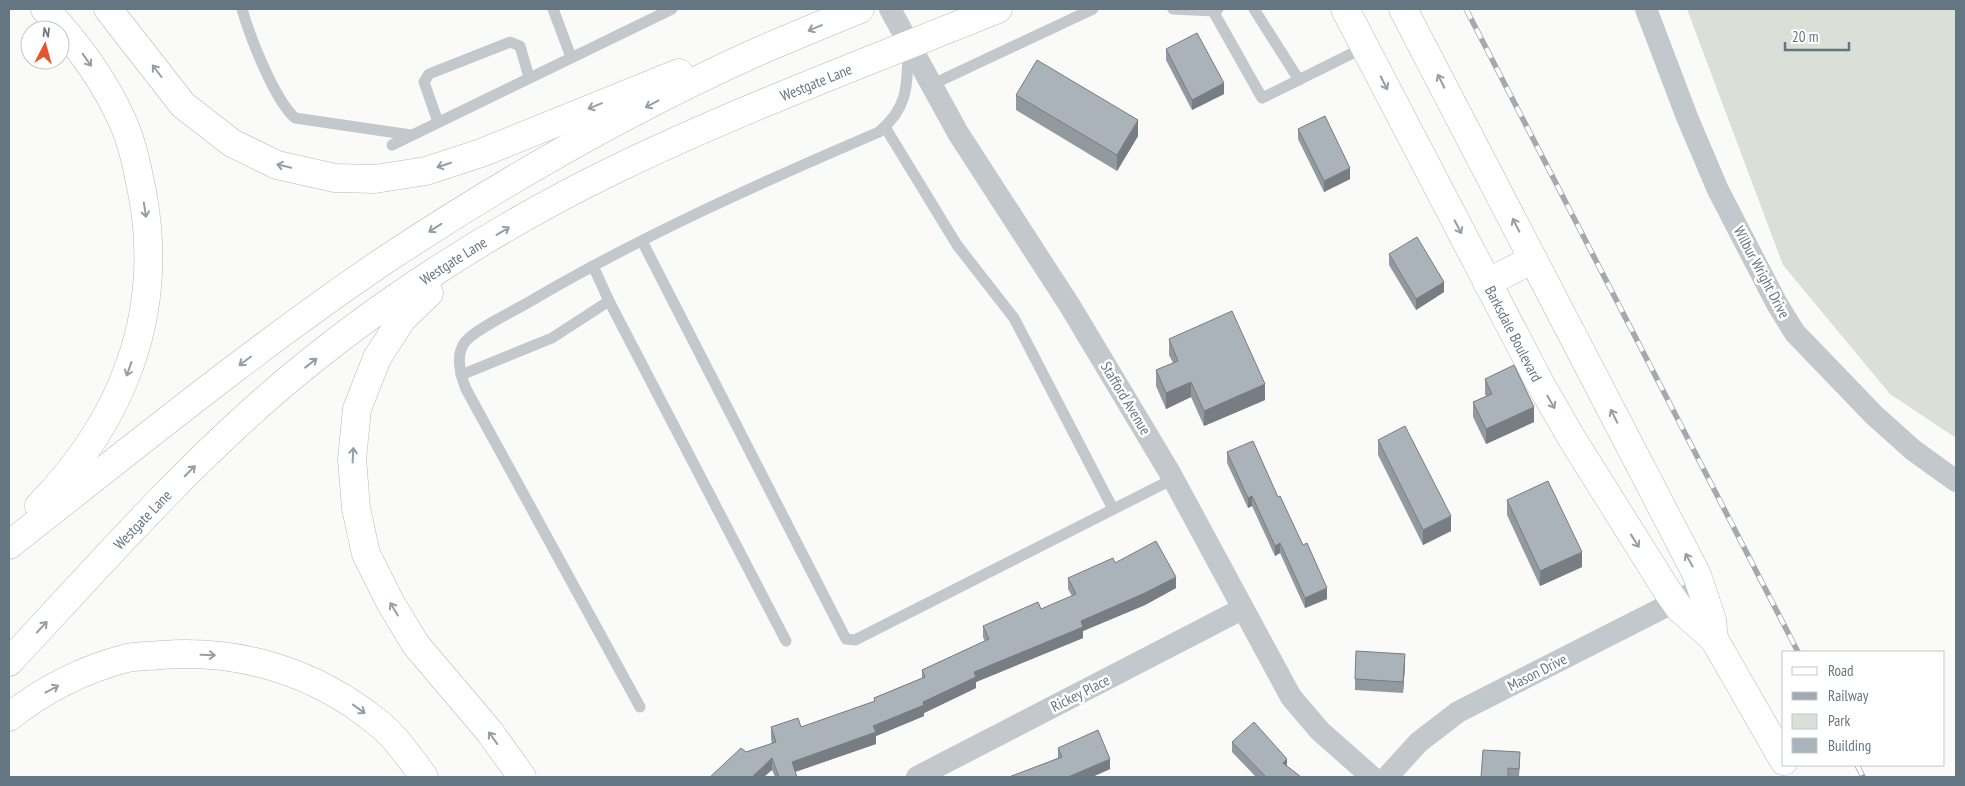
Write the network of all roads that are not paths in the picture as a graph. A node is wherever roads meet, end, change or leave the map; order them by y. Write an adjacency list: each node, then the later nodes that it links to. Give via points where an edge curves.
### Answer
1 (45, 9): 37 (main road, one-way to 37, via 69,34 100,78 122,121 138,166 146,215 147,301 137,345 122,388 96,435 56,487)
2 (108, 9): 18 (main road, one-way to 2, via 675,74 481,153 426,171 375,179 335,178 277,165 232,143 183,105)
3 (242, 9): 25 (lane, via 274,90 285,109 295,118)
4 (553, 9): 19 (lane)
5 (672, 9): 19 (lane)
6 (860, 9): 18 (main road, one-way to 18)
7 (890, 9): 16 (street, Stafford Avenue)
8 (998, 9): 16 (main road, Westgate Lane)
9 (1094, 9): 22 (lane)
10 (1173, 9): 15 (lane)
11 (1254, 9): 21 (lane)
12 (1345, 9): 17 (main road, Barksdale Boulevard)
13 (1403, 9): 29 (main road, Barksdale Boulevard, one-way to 13)
14 (1646, 9): 35 (street, Wilbur Wright Drive, via 1718,190 1777,304 1796,333 1874,415 1913,450)
15 (1215, 10): 21 (lane, via 1262,98)
16 (908, 45): 22 (street, Stafford Avenue); 24 (lane, via 906,92 898,113); 28 (main road, Westgate Lane, one-way to 16, via 630,163 728,118)
17 (1365, 47): 21 (lane); 31 (main road, Barksdale Boulevard, one-way to 31)
18 (757, 52): 38 (main road, one-way to 38, via 564,151 385,260 246,360)
19 (571, 57): 20 (lane)
20 (529, 77): 23 (lane); 23 (lane, via 520,46 510,42 429,74 424,82)
21 (1299, 80)
22 (931, 85): 34 (street, Stafford Avenue)
23 (438, 122): 25 (lane)
24 (885, 127): 27 (lane); 36 (lane, via 957,245 1014,318)
25 (411, 135): 26 (lane)
26 (392, 145)
27 (642, 241): 30 (lane); 36 (lane, via 846,639 855,640)
28 (477, 247): 44 (main road, Westgate Lane, one-way to 28, via 172,489 276,390 366,321); 50 (main road, one-way to 28, via 489,731 416,645 366,554 356,508 352,459 357,409 377,358 402,319)
29 (1533, 259): 31 (main road); 39 (main road, Barksdale Boulevard, one-way to 29)
30 (593, 266): 32 (lane); 33 (lane, via 466,340 460,354)
31 (1487, 284): 40 (main road, Barksdale Boulevard, one-way to 40, via 1571,436)
32 (610, 301): 33 (lane, via 552,338); 43 (lane)
33 (461, 375): 45 (lane)
34 (1173, 479): 36 (lane); 41 (street, Stafford Avenue)
35 (1956, 481)
36 (1113, 509)
37 (9, 536)
38 (9, 545)
39 (1702, 588): 40 (street, Mason Drive); 42 (main road, Barksdale Boulevard)
40 (1675, 602): 42 (main road, Barksdale Boulevard); 53 (street, Mason Drive, via 1458,712 1419,742)
41 (1242, 609): 51 (street, Rickey Place); 52 (street, Stafford Avenue, via 1276,673 1304,714)
42 (1714, 639): 47 (main road, Barksdale Boulevard)
43 (786, 641)
44 (9, 662)
45 (640, 708)
46 (10, 716): 49 (main road, one-way to 49, via 51,688 128,658 180,654 231,656 282,668 344,698 379,723)
47 (1782, 758)
48 (1787, 766): 54 (main road)
49 (424, 777)
50 (522, 777)
51 (917, 777)
52 (1372, 777)
53 (1387, 777)
54 (1793, 777)

